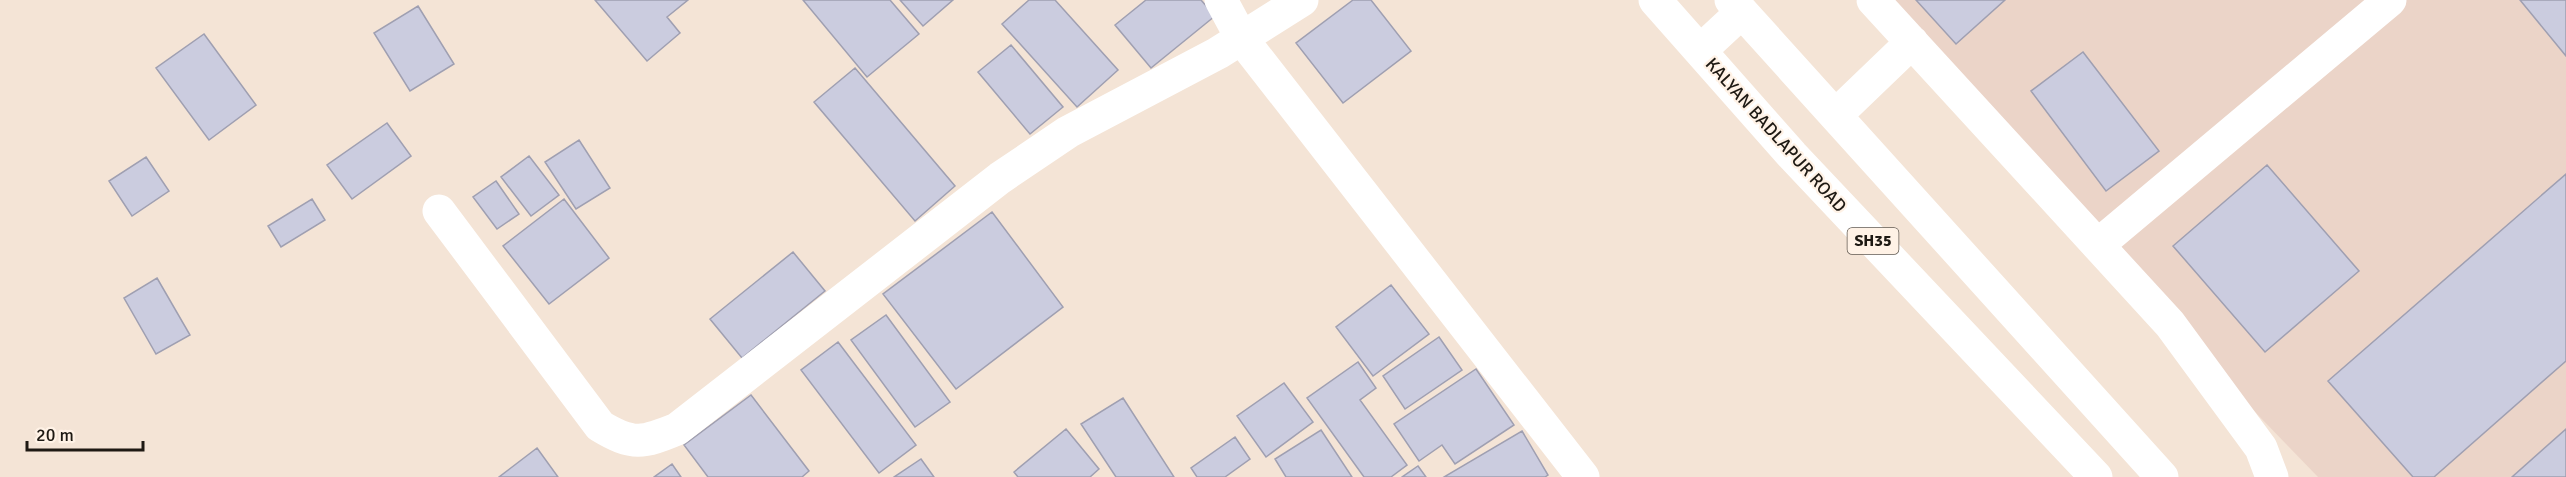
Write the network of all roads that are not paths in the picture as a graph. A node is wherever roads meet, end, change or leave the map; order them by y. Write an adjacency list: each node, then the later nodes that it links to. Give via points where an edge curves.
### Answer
1 (1221, 0): 7 (street)
2 (1302, 0): 7 (street)
3 (1655, 0): 9 (street, KALYAN BADLAPUR ROAD / SH35)
4 (1873, 0): 8 (street)
5 (2390, 0): 12 (street)
6 (1737, 6): 9 (street); 10 (street)
7 (1242, 39): 11 (street, via 1068,132 1000,178 686,422 649,441 619,438 600,426); 13 (street)
8 (1911, 42): 10 (street); 12 (street)
9 (1700, 51): 14 (street, KALYAN BADLAPUR ROAD / SH35, via 1792,155)
10 (1836, 115): 15 (street)
11 (439, 210)
12 (2098, 245): 16 (street, via 2170,324 2261,448)
13 (1582, 477)
14 (2096, 477)
15 (2162, 477)
16 (2272, 477)

